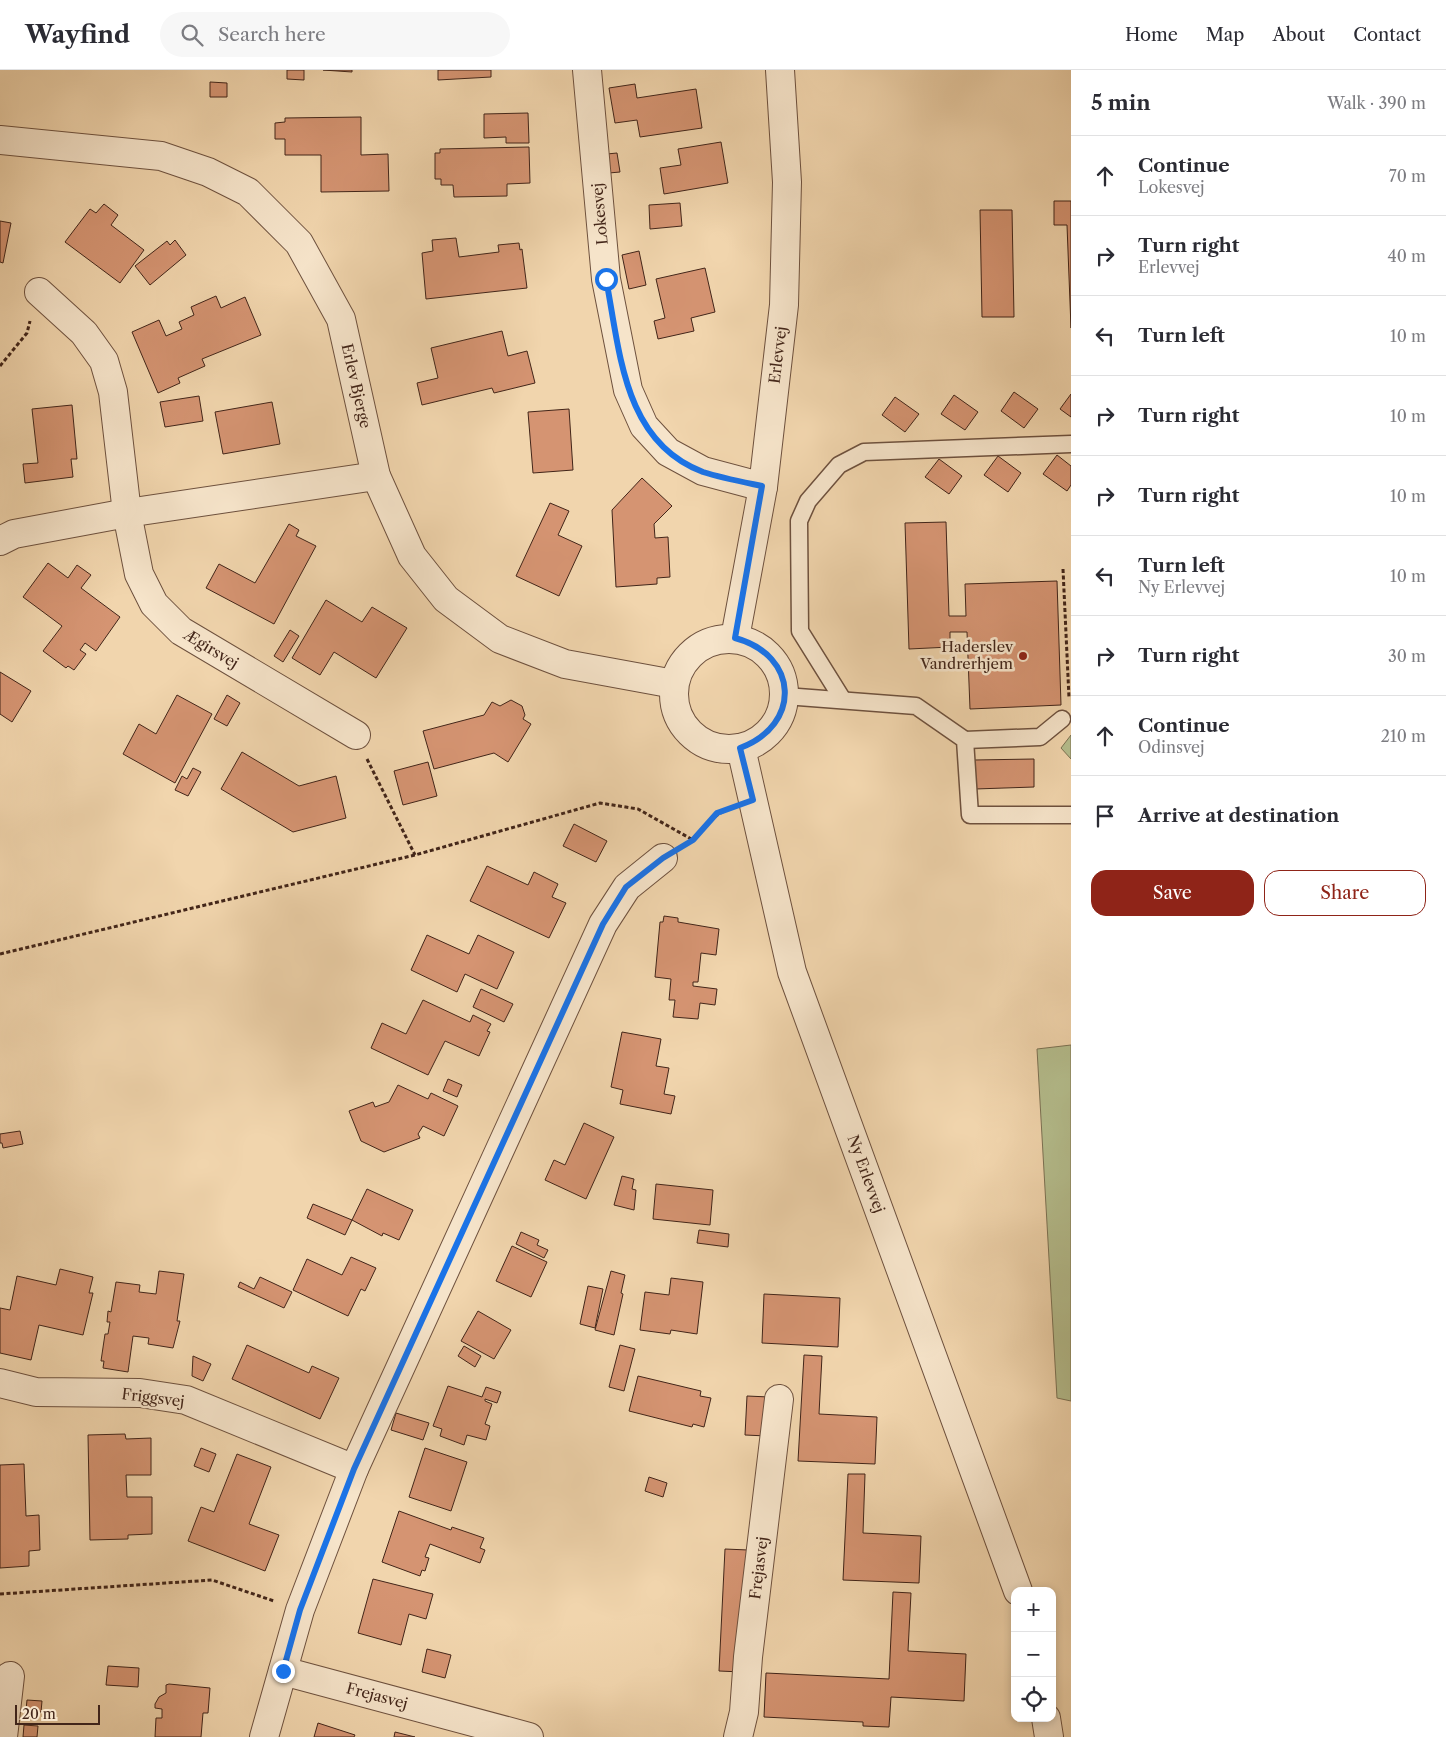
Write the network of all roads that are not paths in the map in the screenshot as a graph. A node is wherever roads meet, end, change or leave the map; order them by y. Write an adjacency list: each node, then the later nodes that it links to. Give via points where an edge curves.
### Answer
1 (587, 70): 7 (street, Lokesvej, via 606,279 628,390 644,426 668,452 703,471)
2 (780, 70): 7 (street, Erlevvej, via 786,182 784,305)
3 (0, 140): 6 (street, Erlev Bjerge, via 161,156 208,172 248,192 299,243 341,319)
4 (39, 292): 8 (street, Ægirsvej, via 84,333 104,361 113,392)
5 (1071, 444): 13 (lane, via 864,452 839,464 823,482 808,501 799,521 800,631)
6 (376, 476): 8 (street); 11 (street, Erlev Bjerge, via 412,556 446,599 500,639 565,664)
7 (762, 486): 10 (street, Erlevvej)
8 (127, 513): 9 (street, via 14,534); 15 (street, Ægirsvej, via 139,574 154,604 180,632)
9 (0, 541)
10 (735, 638): 11 (street, via 703,644 689,654); 12 (street, via 752,642 771,658 783,680)
11 (674, 684): 17 (street, via 674,702 680,720 690,734 714,747)
12 (785, 696): 13 (lane); 17 (street, via 781,714 772,730 758,742)
13 (844, 700): 16 (lane, via 916,706)
14 (1066, 714): 16 (lane, via 1040,737)
15 (356, 735)
16 (965, 740): 18 (lane, via 970,815)
17 (740, 748): 23 (street, Ny Erlevvej, via 792,972)
18 (1071, 815)
19 (663, 858): 22 (street, via 626,887 603,924)
20 (0, 1382): 22 (street, Friggsvej, via 36,1392 140,1393 186,1400)
21 (779, 1399): 30 (street, Frejasvej, via 744,1712)
22 (354, 1469): 24 (street, via 300,1610)
23 (1017, 1587)
24 (283, 1671): 28 (street); 29 (street, Frejasvej)
25 (10, 1676): 27 (street)
26 (1047, 1722): 31 (street)
27 (3, 1737)
28 (264, 1737)
29 (529, 1737)
30 (738, 1737)
31 (1049, 1737)

